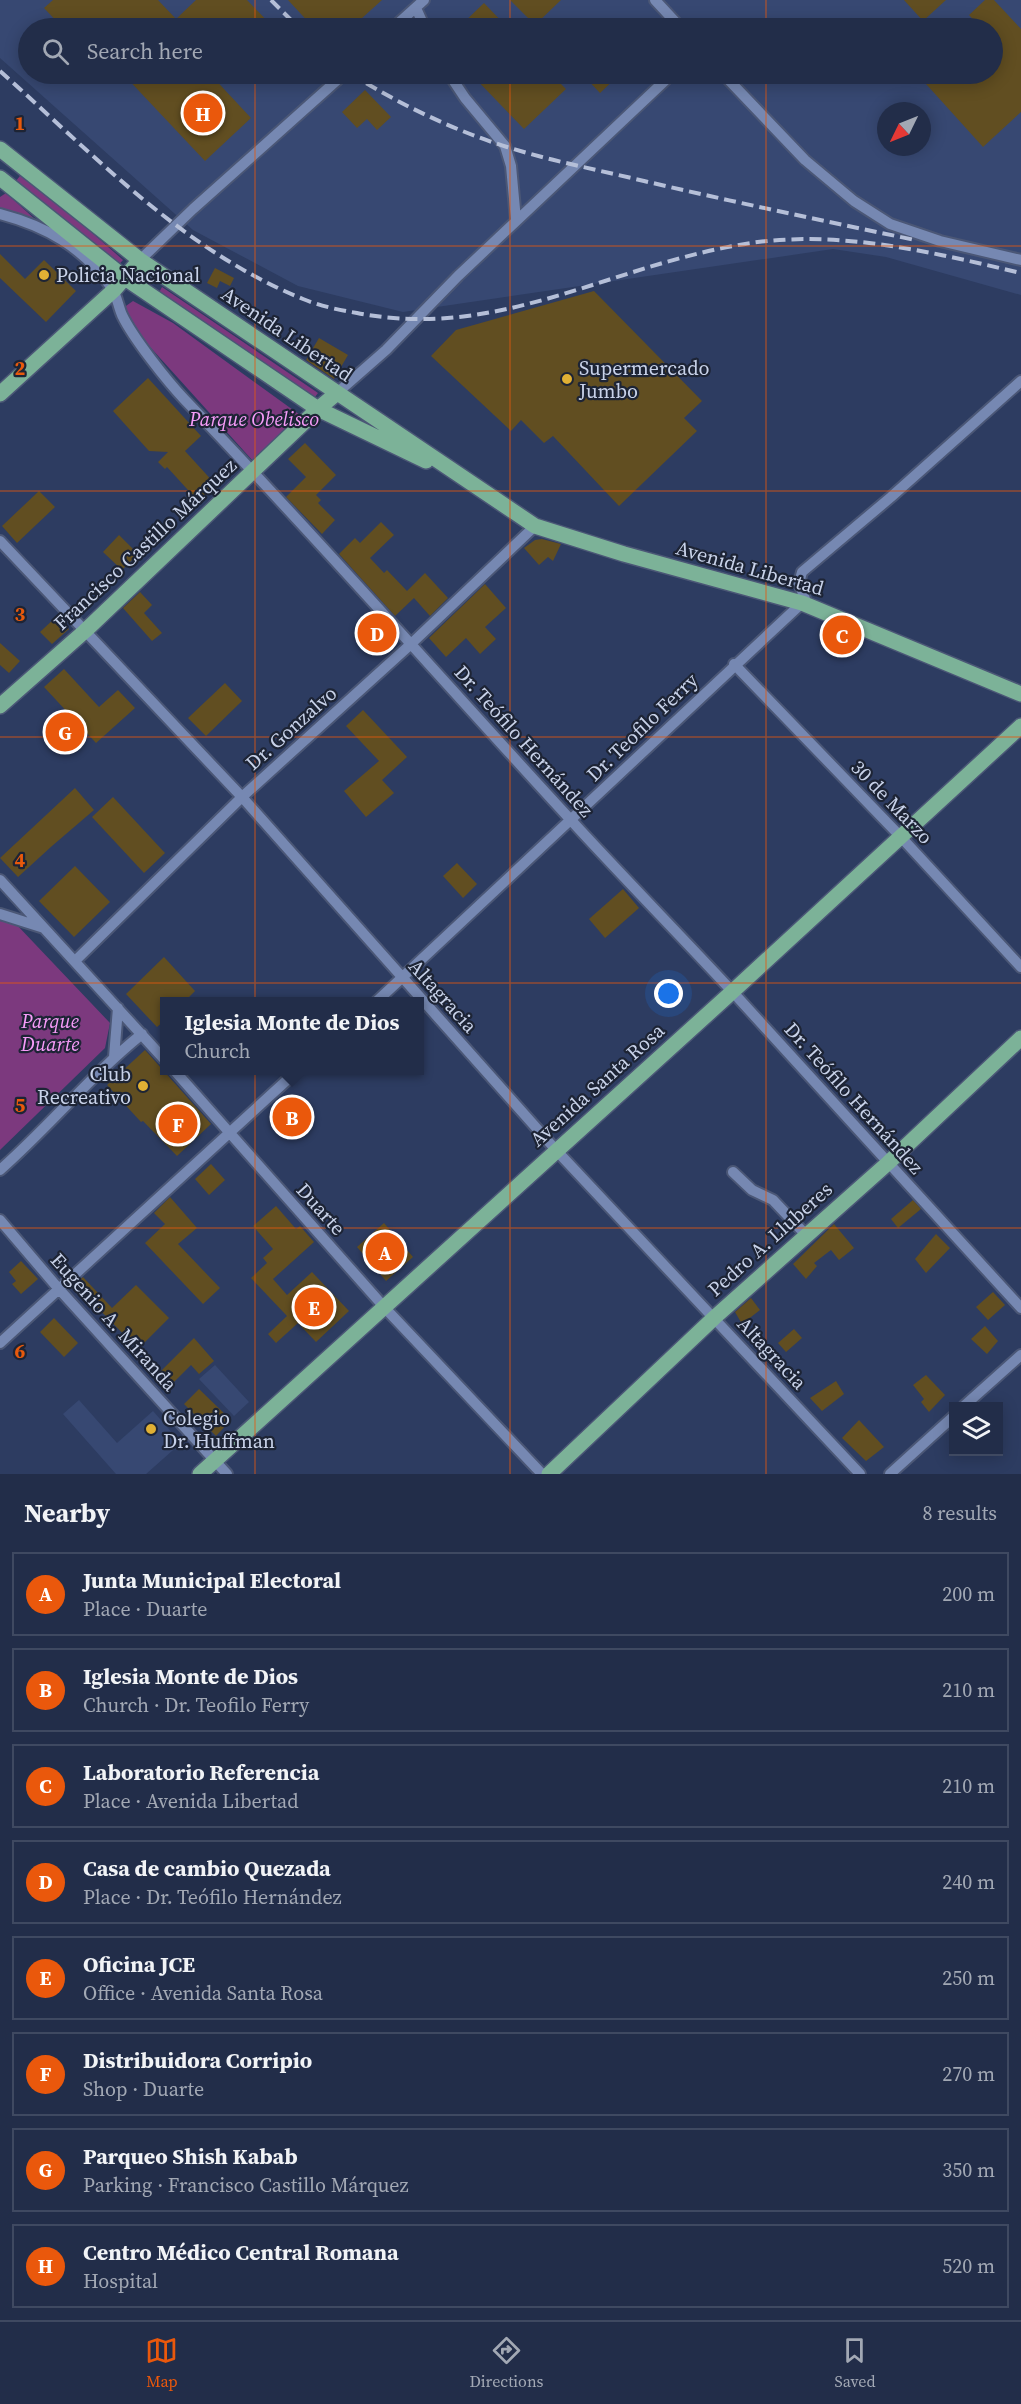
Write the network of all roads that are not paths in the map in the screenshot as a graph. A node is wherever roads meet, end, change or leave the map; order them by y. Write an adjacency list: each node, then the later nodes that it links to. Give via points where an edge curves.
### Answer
1 (655, 0): 4 (street)
2 (420, 4): 3 (street)
3 (404, 18)
4 (672, 18)
5 (333, 84): 14 (street)
6 (456, 84): 13 (street, via 505,146)
7 (661, 84): 13 (street)
8 (733, 84): 15 (street, via 805,160 854,201 890,224 940,241)
9 (0, 149): 10 (main road, Avenida Libertad)
10 (16, 162): 11 (street); 14 (main road, Avenida Libertad)
11 (0, 179): 16 (main road, Avenida Libertad)
12 (0, 214): 17 (street, Dr. Teófilo Hernández, via 36,224 57,235 78,251)
13 (516, 220): 19 (street, via 386,350)
14 (140, 260): 16 (main road); 19 (main road, Avenida Libertad)
15 (1021, 260)
16 (125, 278): 17 (main road); 21 (main road, Avenida Libertad)
17 (114, 290): 20 (main road); 22 (street, Dr. Teófilo Hernández, via 125,320 177,391)
18 (1021, 381): 26 (street, via 802,572)
19 (337, 393): 21 (main road, Francisco Castillo Márquez); 23 (main road, Avenida Libertad)
20 (0, 394)
21 (318, 409): 22 (main road, Francisco Castillo Márquez); 23 (main road, Avenida Libertad)
22 (253, 471): 27 (main road, Francisco Castillo Márquez); 28 (street, Dr. Teófilo Hernández)
23 (469, 482): 24 (main road, Avenida Libertad)
24 (535, 526): 26 (main road, Avenida Libertad); 28 (street, Dr. Gonzalvo)
25 (0, 541): 27 (street, Altagracia)
26 (802, 603): 29 (street, Dr. Teofilo Ferry); 30 (main road, Avenida Libertad)
27 (85, 631): 31 (main road, Francisco Castillo Márquez); 33 (street, Altagracia)
28 (411, 644): 33 (street, Dr. Gonzalvo); 34 (street, Dr. Teófilo Hernández)
29 (734, 664): 34 (street, Dr. Teofilo Ferry); 35 (street, 30 de Marzo)
30 (1021, 694)
31 (0, 706)
32 (1021, 726): 35 (main road, Avenida Santa Rosa)
33 (242, 797): 39 (street, Dr. Gonzalvo); 41 (street, Altagracia)
34 (571, 820): 41 (street, Dr. Teofilo Ferry); 42 (street, Dr. Teófilo Hernández)
35 (900, 836): 40 (street, 30 de Marzo); 42 (main road, Avenida Santa Rosa)
36 (0, 880): 38 (street)
37 (0, 914): 38 (street)
38 (44, 928): 39 (street)
39 (75, 961): 46 (street)
40 (1021, 967)
41 (403, 978): 43 (street, Dr. Teofilo Ferry); 44 (street, Altagracia)
42 (732, 992): 55 (main road, Avenida Santa Rosa); 57 (street, Dr. Teófilo Hernández)
43 (382, 997)
44 (420, 997)
45 (424, 1002): 55 (street, Altagracia)
46 (118, 1008): 47 (street); 50 (street)
47 (142, 1034): 49 (street); 50 (street)
48 (1021, 1038): 57 (main road, Pedro A. Lluberes)
49 (160, 1054)
50 (114, 1057): 54 (street)
51 (178, 1075): 53 (street, Duarte)
52 (293, 1075): 53 (street)
53 (229, 1132): 62 (street); 63 (street, Duarte)
54 (25, 1148): 56 (street); 58 (street)
55 (556, 1150): 63 (main road, Avenida Santa Rosa); 65 (street, Altagracia)
56 (0, 1159)
57 (888, 1163): 61 (main road, Pedro A. Lluberes); 64 (street, Dr. Teófilo Hernández)
58 (0, 1170)
59 (733, 1172): 61 (street, via 752,1190 773,1200)
60 (0, 1220): 62 (street, Eugenio A. Miranda)
61 (806, 1235): 65 (main road, Pedro A. Lluberes)
62 (58, 1288): 66 (street); 70 (street, Eugenio A. Miranda)
63 (385, 1308): 70 (main road, Avenida Santa Rosa); 73 (street, Duarte)
64 (1021, 1308)
65 (715, 1317): 74 (main road, Pedro A. Lluberes); 75 (street, Altagracia)
66 (0, 1343)
67 (1021, 1355): 68 (street)
68 (969, 1402)
69 (949, 1421): 76 (street)
70 (216, 1461): 71 (main road, Avenida Santa Rosa); 72 (street, Eugenio A. Miranda)
71 (200, 1474)
72 (227, 1474)
73 (542, 1474)
74 (549, 1474)
75 (860, 1474)
76 (890, 1474)

